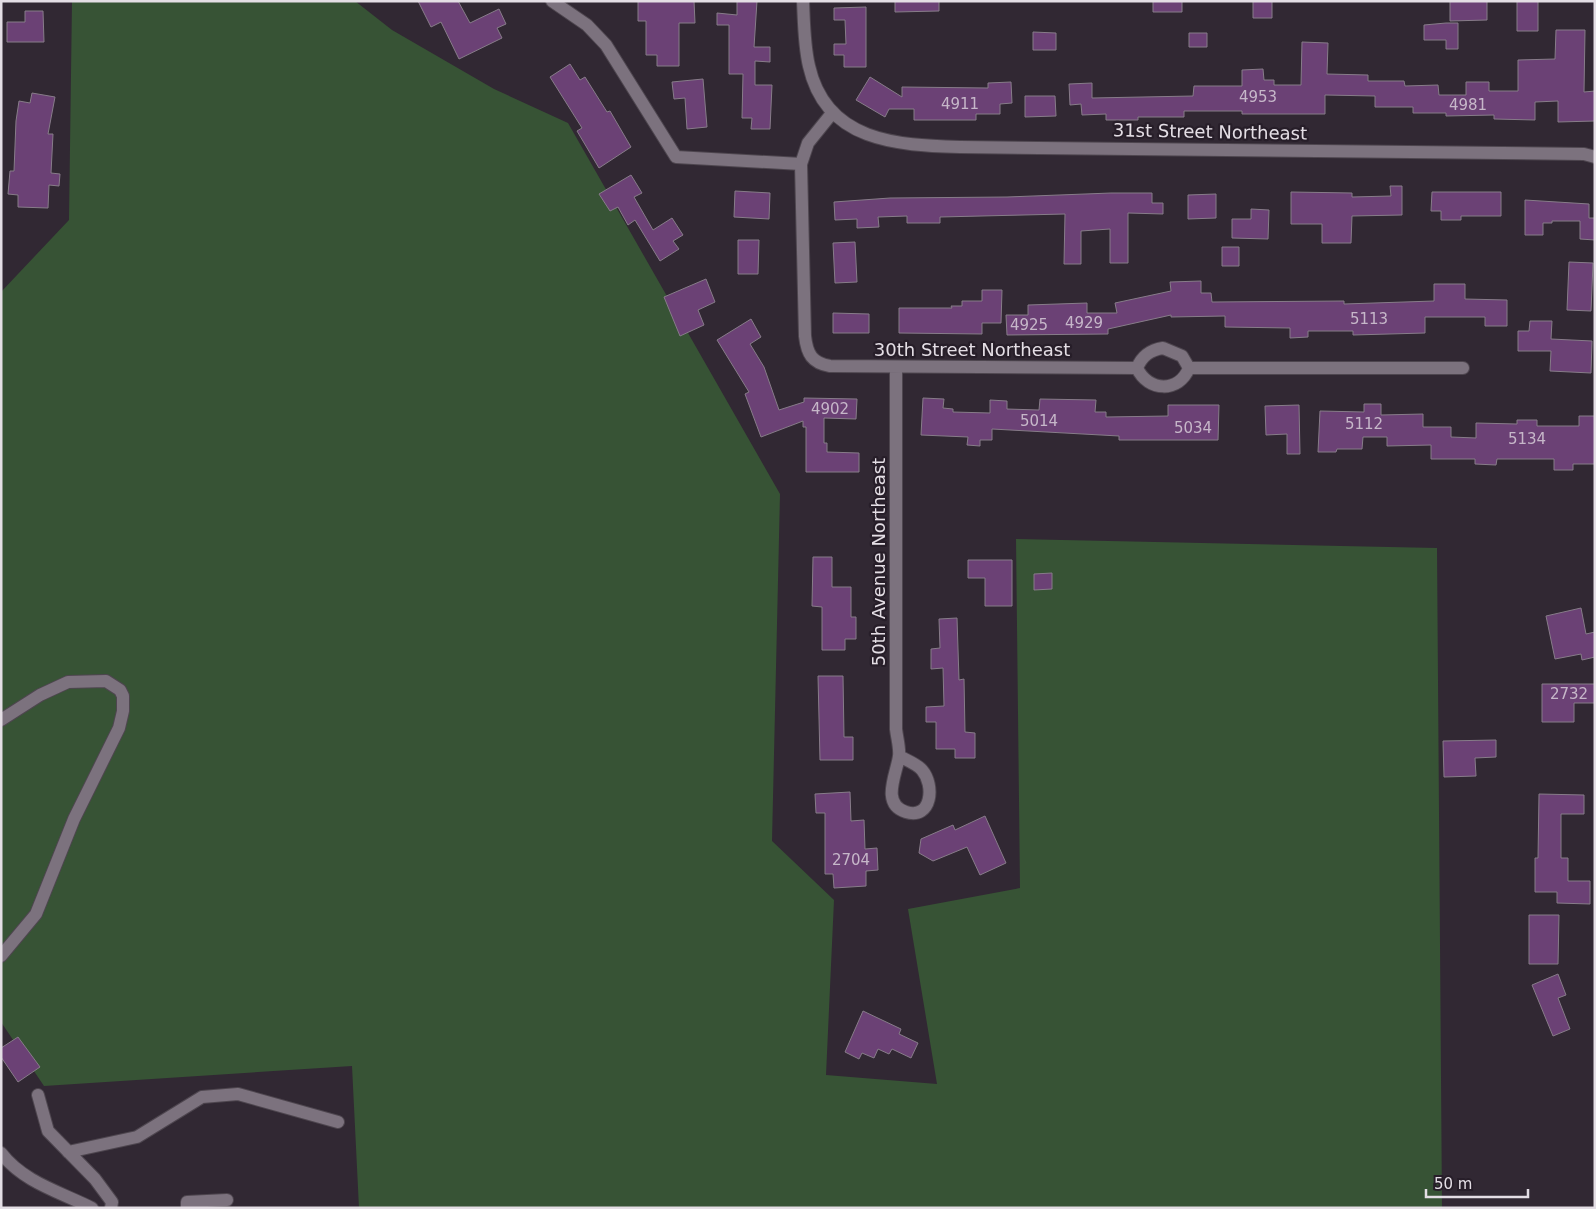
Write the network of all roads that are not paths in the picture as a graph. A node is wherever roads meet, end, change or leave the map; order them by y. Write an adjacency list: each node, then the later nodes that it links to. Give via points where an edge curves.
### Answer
1 (552, 1): 5 (street, via 587,25 606,45 676,157)
2 (803, 1): 3 (street, via 809,66 815,85)
3 (833, 112): 4 (street, 31st Street Northeast, via 870,136 906,145 1584,154); 5 (street, via 808,143)
4 (1595, 158)
5 (801, 164): 6 (street, 30th Street Northeast, via 805,336 810,357 830,366)
6 (896, 367): 7 (street, 30th Street Northeast); 11 (street, 50th Avenue Northeast, via 896,729)
7 (1137, 368): 8 (street, via 1149,383 1161,387 1179,382); 8 (street, via 1144,356 1163,348 1182,356)
8 (1190, 368): 9 (street)
9 (1463, 368)
10 (1, 720): 12 (street, via 40,695 68,682 106,681 120,690 123,696 119,728 74,819 36,914)
11 (899, 756)
12 (1, 956)
13 (38, 1095): 15 (street, via 48,1131)
14 (338, 1122): 15 (street, via 238,1094 202,1097 138,1137)
15 (68, 1152): 19 (street, via 95,1179 112,1202)
16 (1, 1153): 18 (street, via 28,1178)
17 (227, 1200): 20 (street, via 187,1202)
18 (92, 1208)
19 (111, 1208)
20 (187, 1208)

